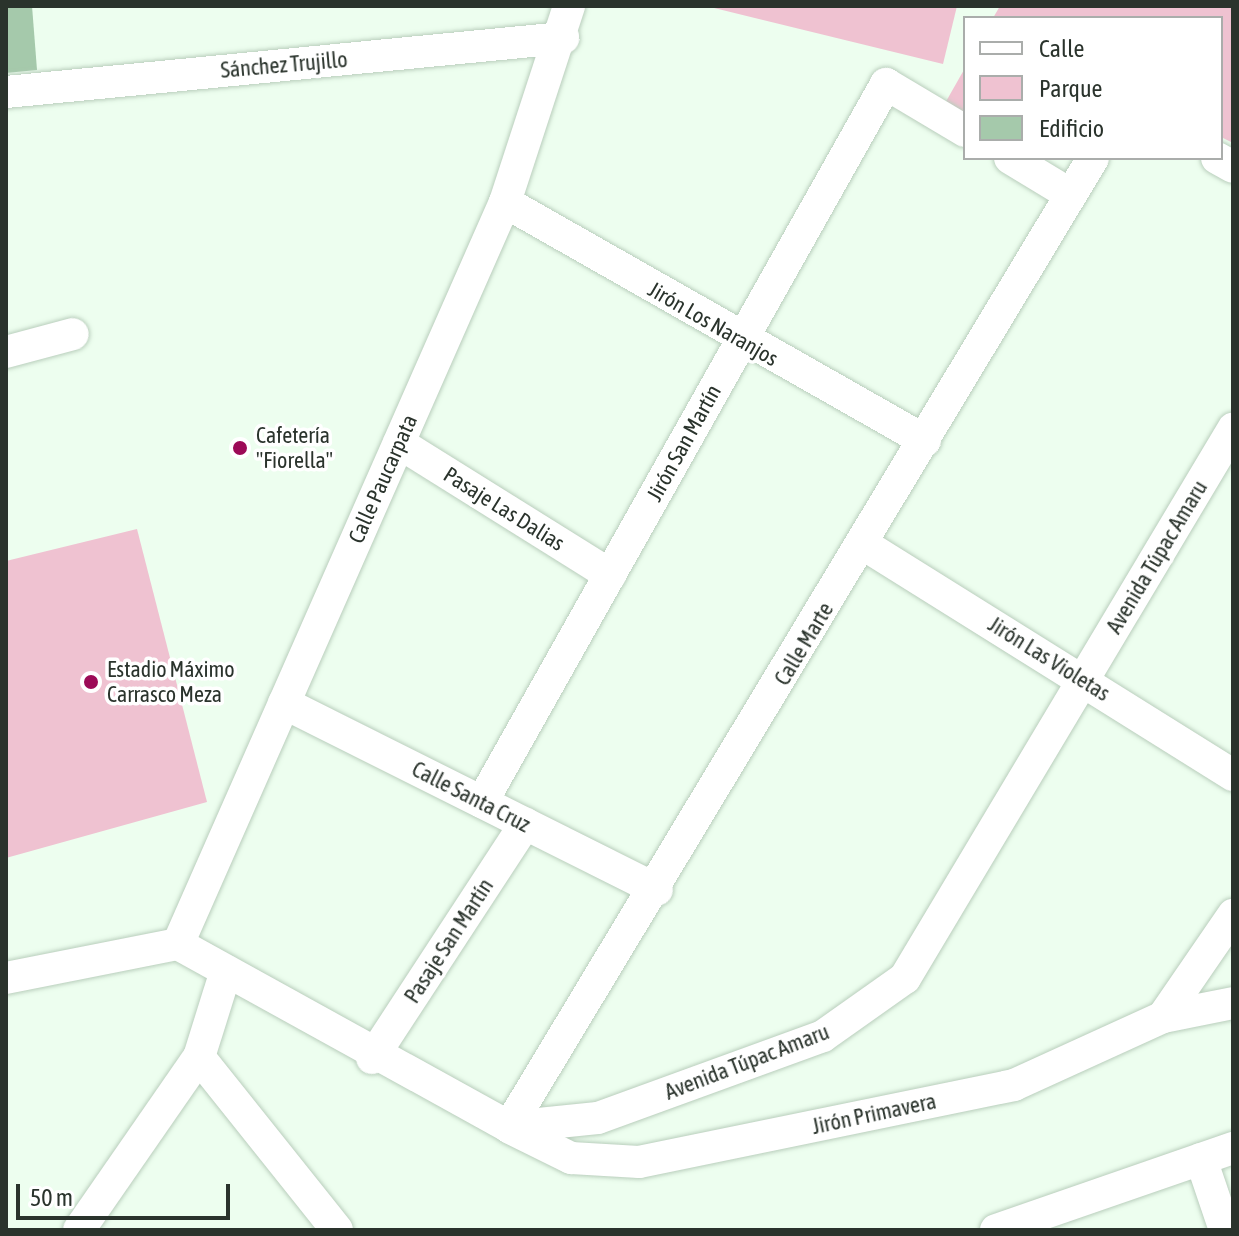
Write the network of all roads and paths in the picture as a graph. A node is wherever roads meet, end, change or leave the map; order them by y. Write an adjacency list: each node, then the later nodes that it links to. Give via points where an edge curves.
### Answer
1 (569, 6): 2 (street, Calle Paucarpata)
2 (563, 38): 3 (street, Sánchez Trujillo); 8 (street, Calle Paucarpata)
3 (6, 92)
4 (963, 130): 10 (street, Jirón San Martín, via 886,84)
5 (1013, 160): 7 (street)
6 (1092, 160): 7 (street, Calle Marte)
7 (1071, 195): 13 (street, Calle Marte)
8 (505, 202): 10 (street, Jirón Los Naranjos); 14 (street, Calle Paucarpata)
9 (73, 334): 11 (street)
10 (741, 341): 13 (street, Jirón Los Naranjos); 17 (street, Jirón San Martín)
11 (6, 352)
12 (1233, 429): 15 (street, Avenida Túpac Amaru)
13 (925, 441): 16 (street, Calle Marte)
14 (399, 443): 17 (street, Pasaje Las Dalias); 19 (street, Calle Paucarpata)
15 (1224, 466): 18 (street, Avenida Túpac Amaru)
16 (863, 544): 18 (street, Jirón Las Violetas); 23 (street, Calle Marte)
17 (610, 575): 21 (street, Jirón San Martín)
18 (1083, 680): 20 (street, Jirón Las Violetas); 32 (street, Avenida Túpac Amaru, via 905,978 873,1007 823,1036 598,1118)
19 (284, 703): 21 (street, Calle Santa Cruz); 25 (street, Calle Paucarpata)
20 (1233, 775)
21 (482, 802): 22 (street, Calle Santa Cruz)
22 (525, 824): 23 (street, Calle Santa Cruz); 31 (street, Pasaje San Martín)
23 (657, 890): 32 (street, Calle Marte)
24 (1233, 915): 29 (street)
25 (178, 944): 26 (street); 27 (street)
26 (226, 971): 30 (street); 31 (street)
27 (6, 978)
28 (1233, 1003): 29 (street, Jirón Primavera)
29 (1163, 1017): 32 (street, Jirón Primavera, via 1014,1085 639,1162 571,1158)
30 (199, 1057): 35 (street); 36 (street)
31 (372, 1058): 32 (street)
32 (509, 1127)
33 (1233, 1148): 34 (street)
34 (1201, 1159): 37 (street); 38 (street)
35 (79, 1230)
36 (337, 1230)
37 (996, 1230)
38 (1225, 1230)

